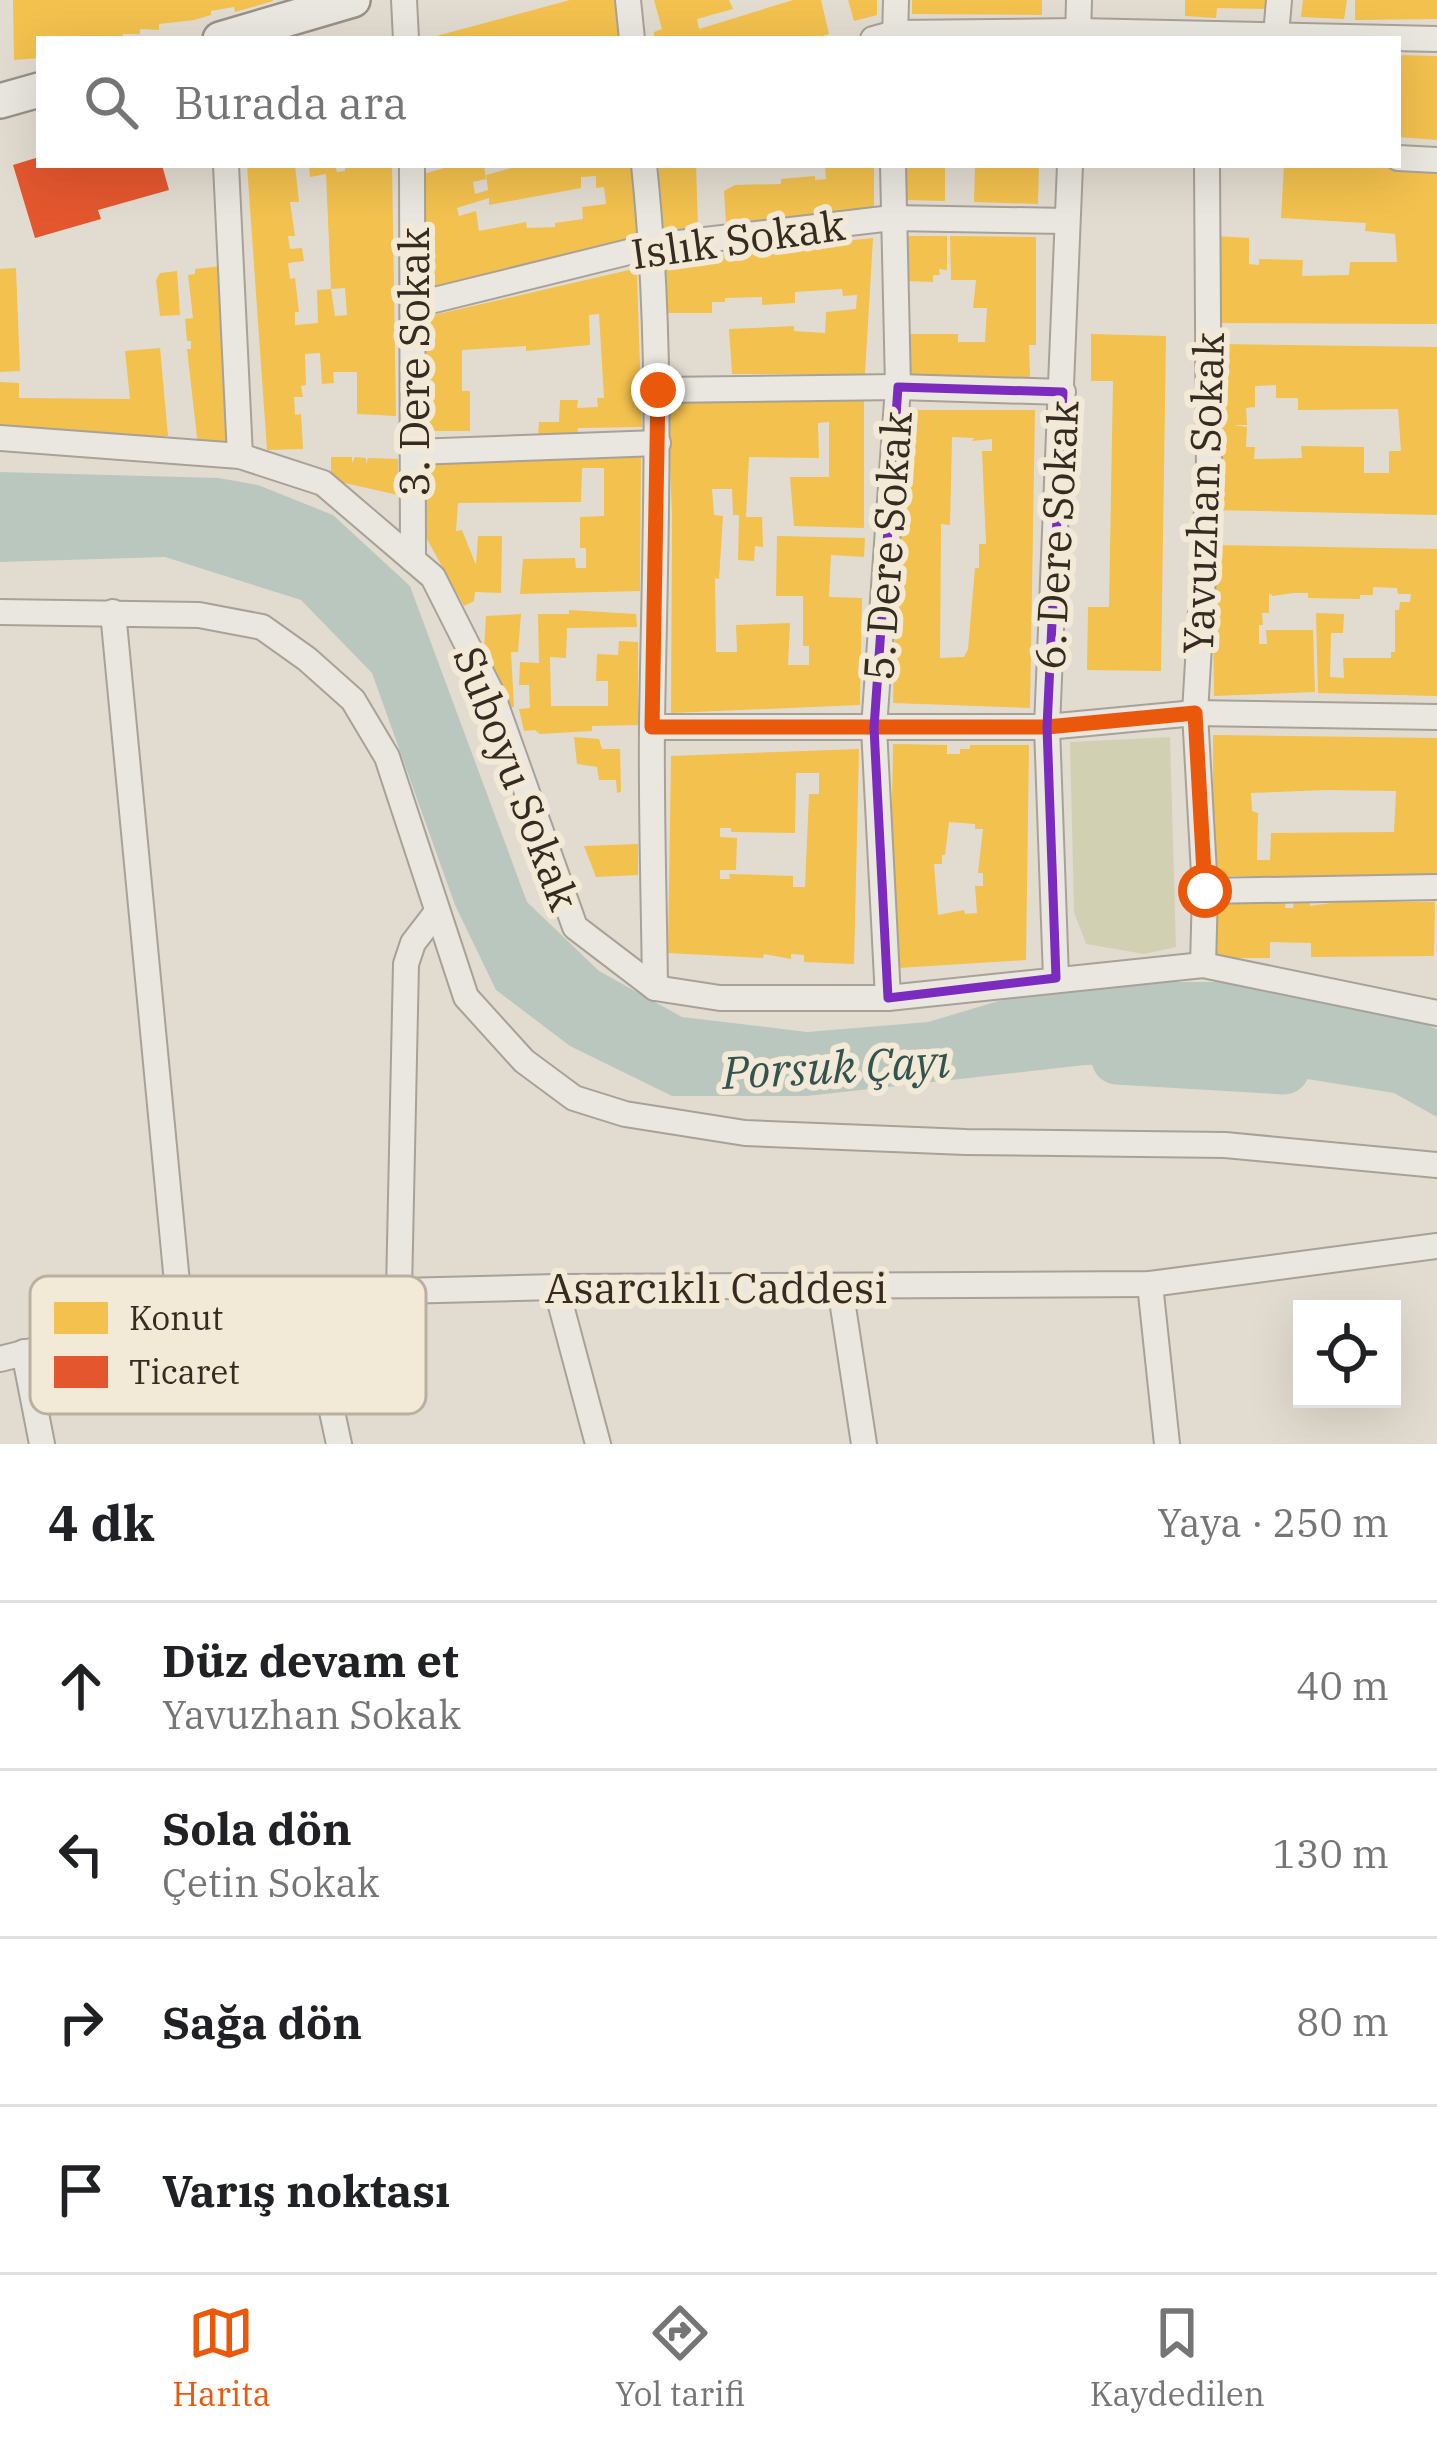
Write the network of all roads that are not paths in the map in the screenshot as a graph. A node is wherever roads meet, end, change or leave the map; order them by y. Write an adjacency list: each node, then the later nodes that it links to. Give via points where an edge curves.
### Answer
1 (353, 0): 9 (main road)
2 (404, 0): 10 (street)
3 (628, 0): 11 (street)
4 (896, 0): 12 (street)
5 (1079, 0): 7 (street)
6 (1279, 0): 8 (street)
7 (1079, 35): 8 (street); 13 (street)
8 (1276, 35): 14 (street)
9 (230, 36)
10 (406, 36)
11 (632, 36)
12 (888, 36)
13 (984, 36)
14 (1316, 36)
15 (1401, 38): 16 (street)
16 (1437, 39)
17 (36, 91): 18 (main road)
18 (0, 101)
19 (1401, 158): 20 (street)
20 (1437, 160)
21 (226, 168): 37 (street)
22 (419, 168): 30 (street, 3. Dere Sokak)
23 (644, 168): 29 (street)
24 (893, 168): 27 (street, 5. Dere Sokak)
25 (1070, 168): 28 (street, 6. Dere Sokak)
26 (1207, 168): 41 (street, Yavuzhan Sokak, via 1209,475)
27 (892, 218): 28 (street, Islık Sokak); 29 (street, Islık Sokak); 31 (street, 5. Dere Sokak)
28 (1067, 221): 33 (street, 6. Dere Sokak)
29 (653, 246): 30 (street, Islık Sokak); 32 (street)
30 (414, 305): 36 (street, 3. Dere Sokak)
31 (898, 387): 32 (street); 33 (street); 45 (street, 5. Dere Sokak)
32 (658, 390): 35 (street)
33 (1064, 392): 44 (street, 6. Dere Sokak)
34 (0, 438): 37 (street, Suboyu Sokak)
35 (658, 443): 36 (street); 43 (street)
36 (414, 452): 38 (street, 3. Dere Sokak)
37 (240, 456): 38 (street, Suboyu Sokak, via 323,483)
38 (413, 560): 51 (street, Suboyu Sokak, via 433,577 492,694 575,927)
39 (0, 612): 40 (street)
40 (124, 612): 48 (street, via 262,627 353,700 388,757); 56 (street)
41 (1195, 713): 42 (street); 44 (street); 47 (street, Yavuzhan Sokak)
42 (1437, 717)
43 (652, 727): 45 (street); 51 (street)
44 (1047, 727): 45 (street); 50 (street, 6. Dere Sokak)
45 (874, 728): 52 (street, 5. Dere Sokak)
46 (1437, 887): 47 (street)
47 (1205, 891): 49 (street, Yavuzhan Sokak)
48 (436, 913): 54 (street, via 466,998 524,1061 574,1098 625,1114 745,1133 1225,1145); 57 (street, via 406,964)
49 (1203, 965): 50 (street, Suboyu Sokak); 53 (street, Suboyu Sokak)
50 (1056, 978): 52 (street, Suboyu Sokak)
51 (655, 988): 52 (street, Suboyu Sokak, via 721,998)
52 (889, 998)
53 (1437, 1013)
54 (1437, 1165)
55 (1437, 1246): 58 (street, Asarcıklı Caddesi)
56 (177, 1276)
57 (399, 1276)
58 (1150, 1284): 60 (street, Asarcıklı Caddesi); 70 (street)
59 (556, 1287): 60 (street, Asarcıklı Caddesi); 61 (street, Asarcıklı Caddesi); 68 (street)
60 (840, 1287): 69 (street)
61 (426, 1290)
62 (12, 1356): 63 (street)
63 (30, 1409)
64 (32, 1414): 66 (street)
65 (333, 1414): 67 (street)
66 (42, 1444)
67 (339, 1444)
68 (598, 1444)
69 (864, 1444)
70 (1166, 1444)

